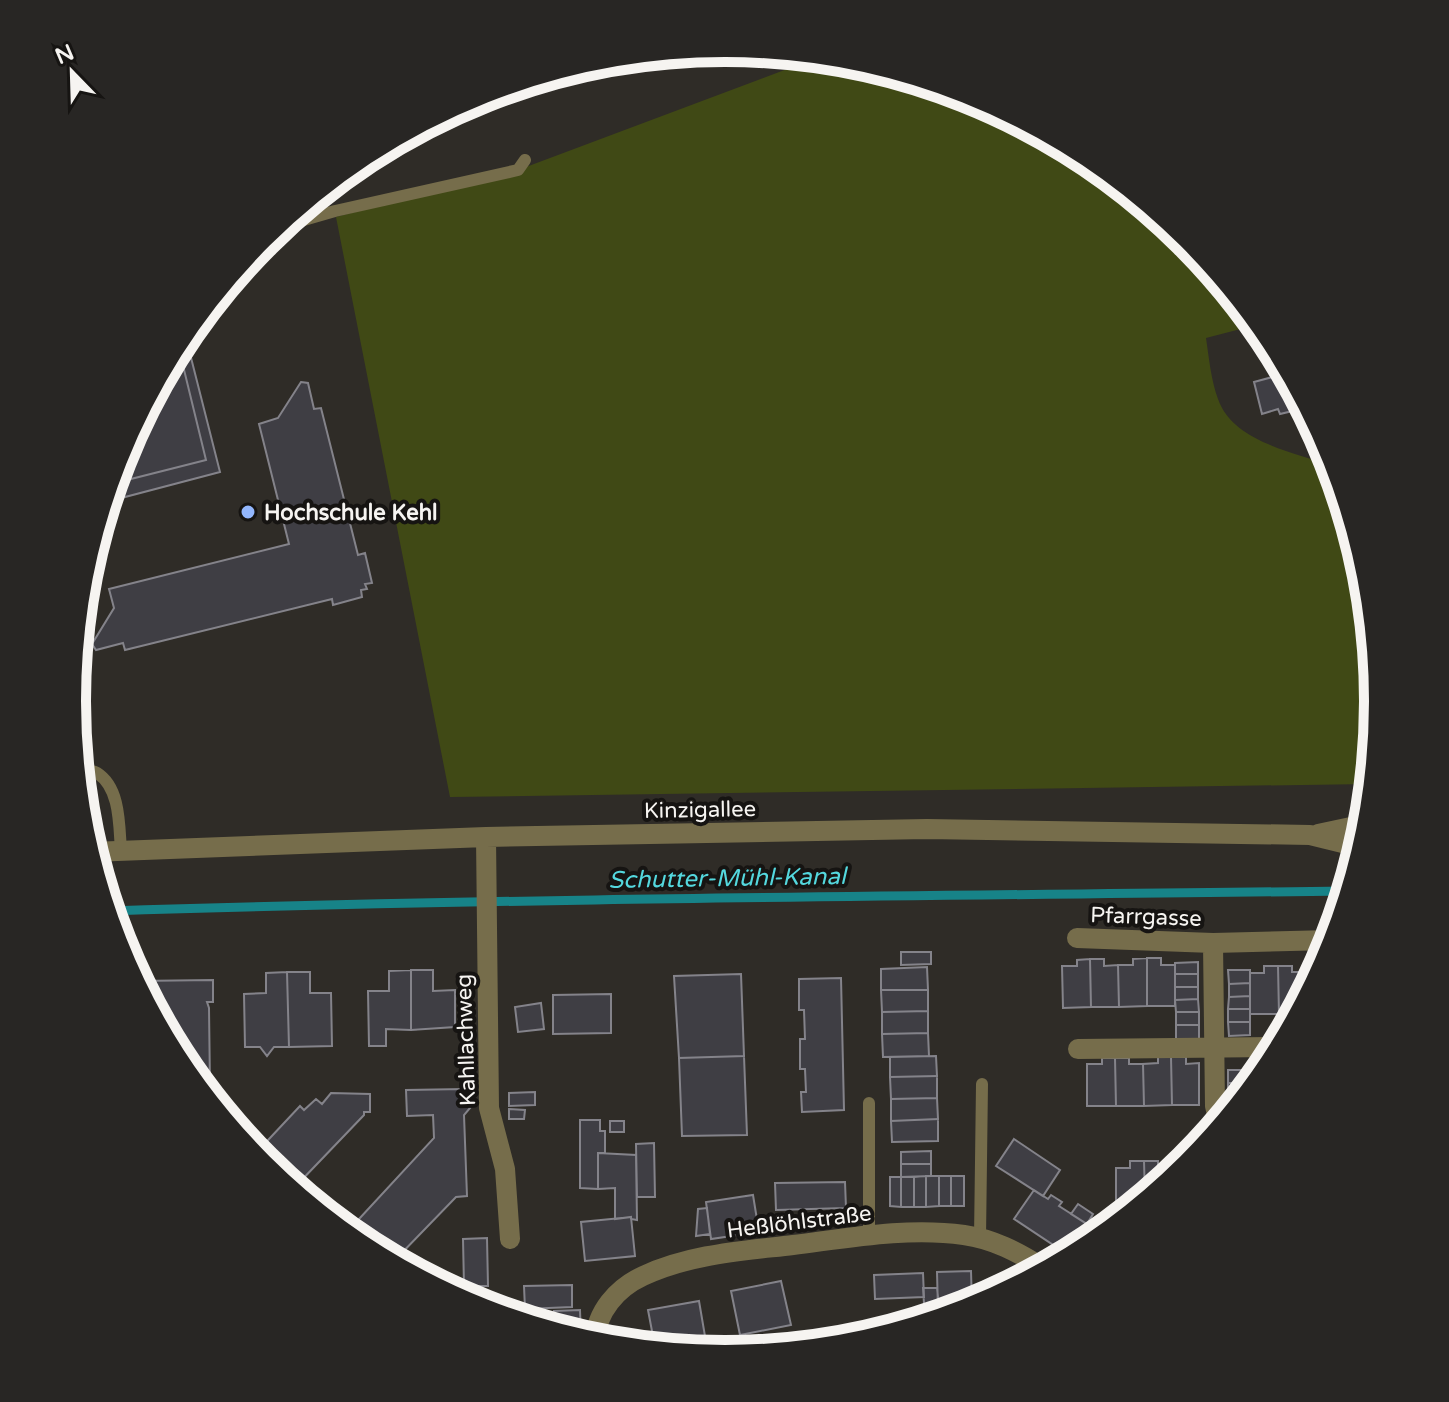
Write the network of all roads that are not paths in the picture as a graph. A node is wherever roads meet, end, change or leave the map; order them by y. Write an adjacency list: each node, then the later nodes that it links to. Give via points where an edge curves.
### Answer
1 (525, 160): 2 (lane, via 518,170)
2 (304, 220)
3 (90, 771): 8 (lane, via 108,783)
4 (1351, 827): 5 (street, Kinzigallee)
5 (1310, 835): 6 (street, Kinzigallee, via 927,829); 7 (street, Kinzigallee)
6 (486, 837): 8 (street, Kinzigallee); 21 (street, Kahllachweg, via 489,1108 505,1169)
7 (1347, 844)
8 (121, 851): 9 (street, Kinzigallee)
9 (104, 852)
10 (1077, 938): 12 (street, Pfarrgasse)
11 (1317, 940): 12 (street, Pfarrgasse)
12 (1213, 943): 15 (street, Pfarrgasse)
13 (1261, 1047): 15 (street)
14 (1078, 1049): 15 (street)
15 (1213, 1049): 18 (street, Pfarrgasse)
16 (982, 1084): 20 (lane)
17 (869, 1103): 19 (lane)
18 (1216, 1109)
19 (869, 1236): 20 (street, Heßlöhlstraße, via 921,1232); 23 (street, Heßlöhlstraße, via 687,1258 640,1277 608,1302)
20 (980, 1238): 22 (street, Heßlöhlstraße)
21 (510, 1239)
22 (1032, 1261)
23 (596, 1327)

